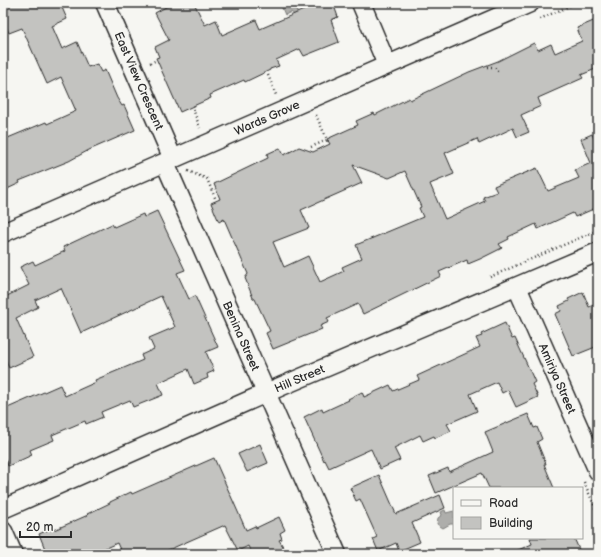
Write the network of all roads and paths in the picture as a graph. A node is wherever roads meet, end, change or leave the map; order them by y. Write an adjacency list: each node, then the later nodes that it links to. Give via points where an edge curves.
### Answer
1 (105, 3): 17 (street, East View Crescent)
2 (361, 3): 6 (street)
3 (530, 3): 6 (street, Wards Grove)
4 (157, 60): 5 (path)
5 (150, 63)
6 (387, 65): 17 (street, Wards Grove)
7 (488, 67): 8 (path, via 494,67)
8 (499, 72)
9 (268, 75): 10 (path)
10 (276, 95)
11 (193, 109): 13 (path)
12 (316, 115): 14 (path)
13 (200, 128)
14 (327, 140): 15 (path); 16 (path)
15 (329, 144)
16 (311, 147)
17 (169, 161): 20 (street, Wards Grove); 23 (street, Benina Street)
18 (187, 171): 19 (path, via 207,179)
19 (216, 200)
20 (3, 233)
21 (598, 252): 22 (street, Hill Street)
22 (517, 287): 23 (street, Hill Street); 24 (street, Amiriya Street)
23 (266, 393): 25 (street, Hill Street); 28 (street, Benina Street)
24 (598, 471)
25 (3, 509)
26 (3, 531): 27 (street)
27 (13, 554)
28 (337, 554)

